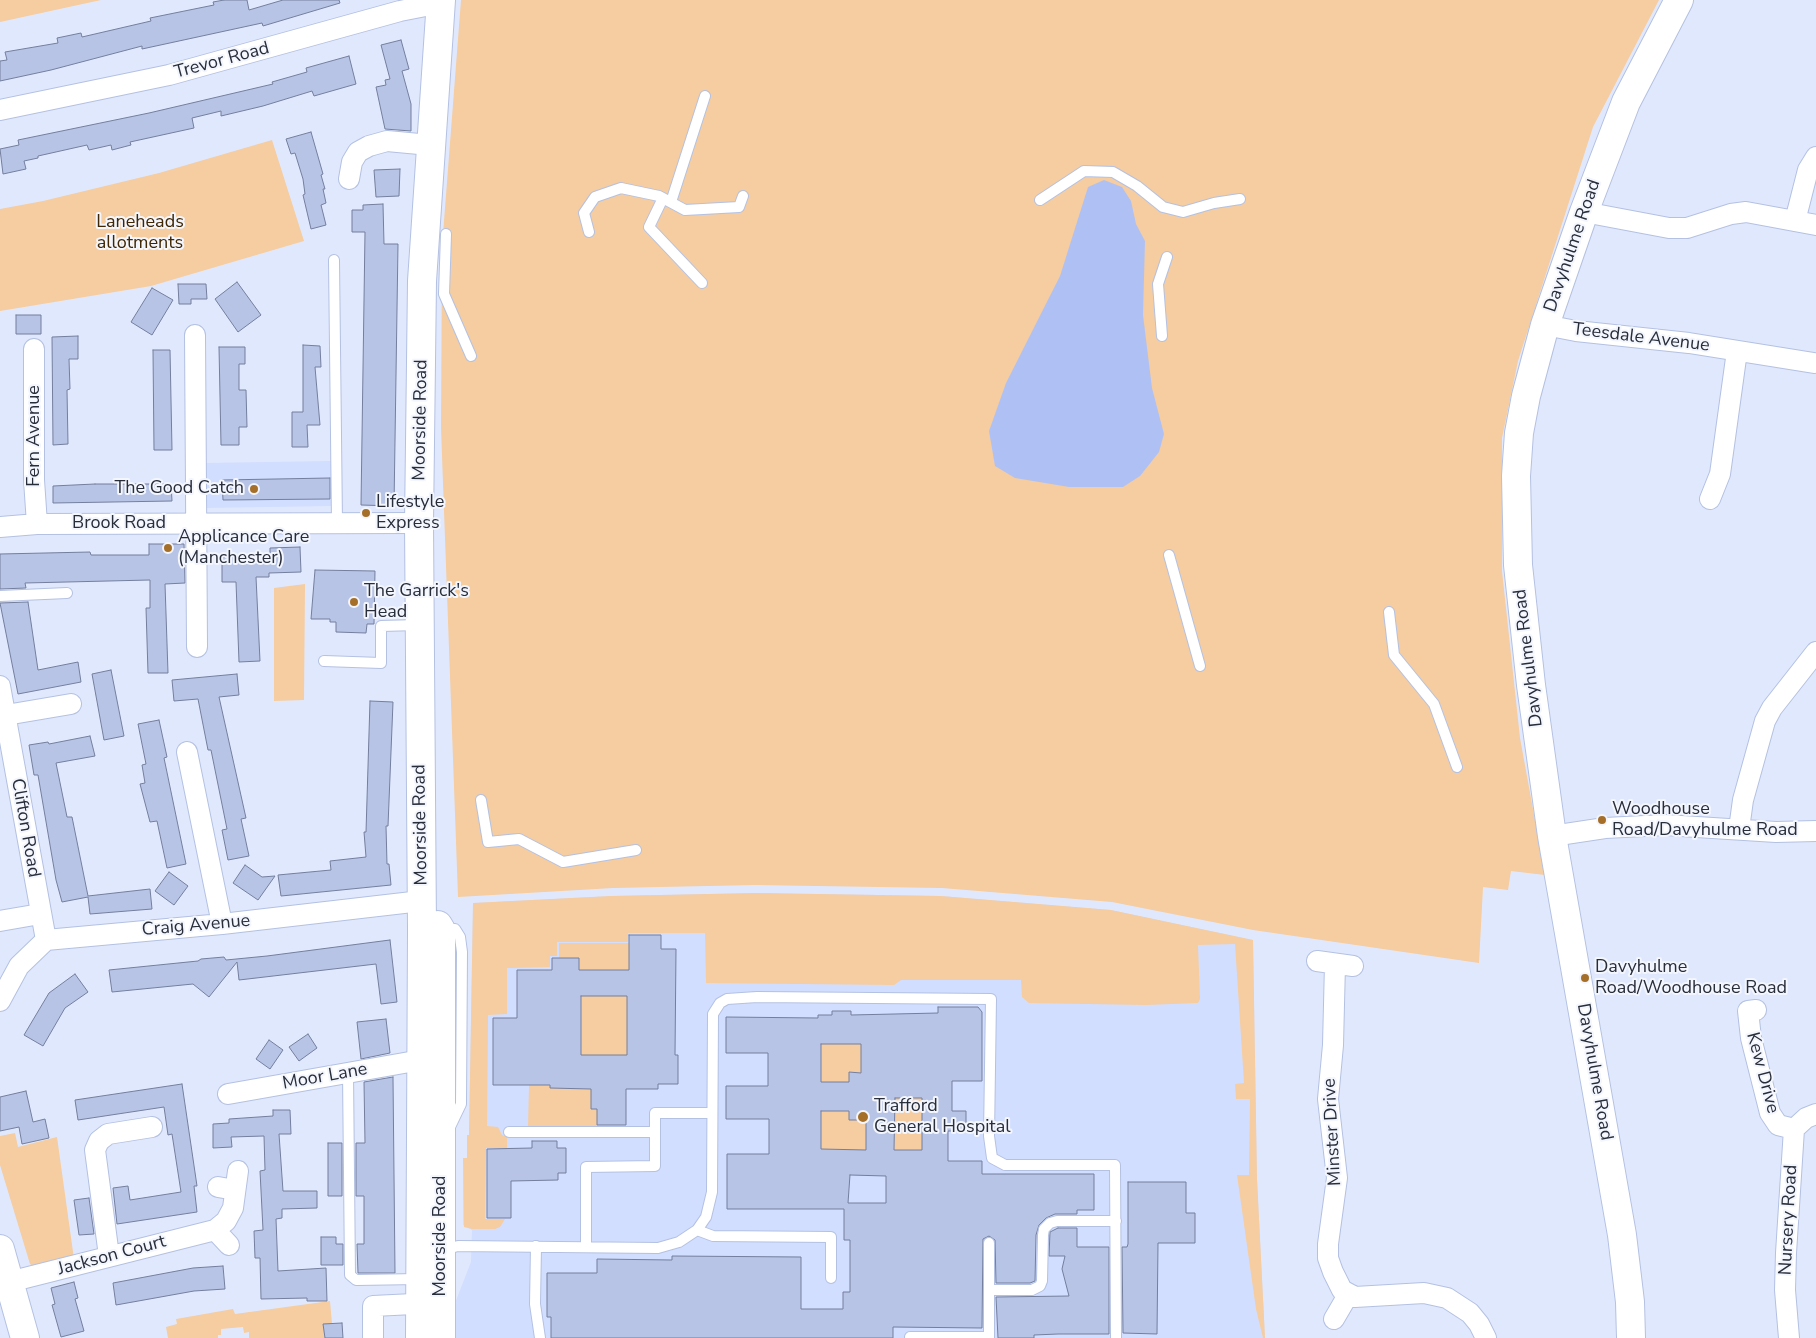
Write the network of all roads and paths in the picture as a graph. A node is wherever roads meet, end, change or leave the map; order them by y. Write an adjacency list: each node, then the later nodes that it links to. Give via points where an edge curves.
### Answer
1 (1679, 0): 12 (street, Davyhulme Road, via 1626,102)
2 (441, 2): 4 (street, Trevor Road, via 169,75); 5 (street, Moorside Road, via 439,63)
3 (705, 96): 9 (lane)
4 (0, 110)
5 (430, 145): 7 (street, via 387,141 369,146 358,152 352,162); 30 (street, Moorside Road, via 422,281)
6 (1816, 157): 13 (street, via 1808,170)
7 (349, 179)
8 (743, 196): 9 (lane, via 739,207 685,210)
9 (667, 200): 15 (lane, via 621,188 595,197 584,213); 19 (lane, via 650,227)
10 (1040, 200): 11 (lane, via 1084,171 1113,172 1138,186 1163,207 1183,212)
11 (1240, 200)
12 (1584, 212): 13 (street, via 1669,228 1687,228 1746,212); 20 (street, Davyhulme Road)
13 (1795, 221): 14 (street)
14 (1816, 225)
15 (590, 232)
16 (446, 234): 25 (lane, via 444,294)
17 (1167, 257): 22 (lane, via 1158,284)
18 (334, 260): 29 (lane)
19 (702, 283)
20 (1546, 325): 24 (street, Teesdale Avenue); 51 (street, Davyhulme Road, via 1519,433 1516,509 1518,565 1531,685)
21 (195, 336): 28 (street)
22 (1162, 336)
23 (34, 349): 31 (street, Fern Avenue)
24 (1737, 351): 26 (street, Teesdale Avenue); 27 (street, via 1720,474)
25 (471, 356)
26 (1814, 363)
27 (1710, 499)
28 (196, 523): 29 (street, Brook Road); 31 (street, Brook Road); 38 (street)
29 (337, 523): 30 (street, Brook Road)
30 (419, 523): 37 (street, Moorside Road)
31 (37, 524): 32 (street, Brook Road)
32 (0, 527)
33 (1169, 555): 41 (lane)
34 (67, 593): 35 (lane)
35 (0, 596)
36 (1389, 612): 46 (lane, via 1394,655 1434,704)
37 (419, 625): 40 (lane, via 381,626 381,662); 53 (street, Moorside Road)
38 (197, 647)
39 (1816, 652): 49 (street, via 1765,721 1743,800)
40 (324, 661)
41 (1200, 666)
42 (0, 686): 44 (street, Clifton Road)
43 (71, 704): 44 (street)
44 (6, 715): 47 (street, Clifton Road)
45 (187, 752): 56 (street)
46 (1457, 768)
47 (8, 774): 54 (street, Clifton Road)
48 (481, 800): 52 (lane, via 488,842 519,839 563,862)
49 (1739, 829): 50 (street); 51 (street, via 1625,826)
50 (1816, 831)
51 (1552, 836): 98 (street, Davyhulme Road, via 1622,1235)
52 (636, 850)
53 (421, 901): 56 (street, Craig Avenue); 57 (street, Moorside Road); 62 (street, Moorside Road)
54 (40, 914): 55 (street); 58 (street, Clifton Road)
55 (0, 921)
56 (222, 924): 58 (street, Craig Avenue)
57 (441, 930): 62 (street, Moorside Road); 71 (lane, via 455,929 462,952 461,1104)
58 (46, 940): 60 (street, via 19,966)
59 (1335, 964): 87 (street, Minster Drive, via 1328,1099 1337,1178 1328,1258 1338,1283)
60 (0, 1001)
61 (1756, 1010): 68 (street, Kew Drive, via 1748,1011 1751,1038 1770,1113 1778,1125)
62 (431, 1059): 63 (street, Moor Lane); 71 (street, Moorside Road); 86 (street, Moorside Road)
63 (348, 1072): 64 (street, Moor Lane); 86 (lane, via 350,1275 356,1280)
64 (228, 1094)
65 (712, 1114): 70 (lane, via 655,1113); 73 (lane, via 713,1014 727,999 991,999 992,1158 1005,1164 1116,1165); 75 (lane, via 712,1192 706,1217)
66 (1816, 1114): 68 (street)
67 (152, 1127): 82 (street, via 108,1134 99,1141 95,1150)
68 (1794, 1129): 99 (street, Nursery Road, via 1785,1290)
69 (509, 1132): 70 (lane)
70 (655, 1132): 79 (lane, via 655,1166 586,1166)
71 (442, 1147): 81 (street, Moorside Road)
72 (230, 1183): 74 (street, via 233,1208)
73 (1116, 1221): 85 (lane, via 1050,1223 1043,1235 1040,1286 1032,1290); 96 (lane)
74 (215, 1230): 77 (street); 82 (street, Jackson Court)
75 (697, 1230): 79 (lane, via 669,1246); 83 (lane, via 713,1236 831,1237)
76 (989, 1243): 85 (lane)
77 (229, 1245)
78 (536, 1246): 79 (lane); 81 (lane, via 458,1246); 94 (lane, via 535,1304)
79 (586, 1246)
80 (0, 1249): 84 (street)
81 (441, 1250): 86 (street, Moorside Road)
82 (109, 1256): 84 (street, Jackson Court)
83 (831, 1278)
84 (9, 1282): 90 (street)
85 (989, 1290): 95 (lane)
86 (427, 1295): 91 (street, via 373,1306); 92 (street, Moorside Road); 93 (street, Moorside Road)
87 (1348, 1295): 88 (street); 97 (street, via 1436,1294 1470,1313)
88 (1334, 1319)
89 (910, 1337): 95 (lane)
90 (25, 1338)
91 (373, 1338)
92 (420, 1338)
93 (441, 1338)
94 (540, 1338)
95 (989, 1338)
96 (1116, 1338)
97 (1486, 1338)
98 (1631, 1338)
99 (1789, 1338)

